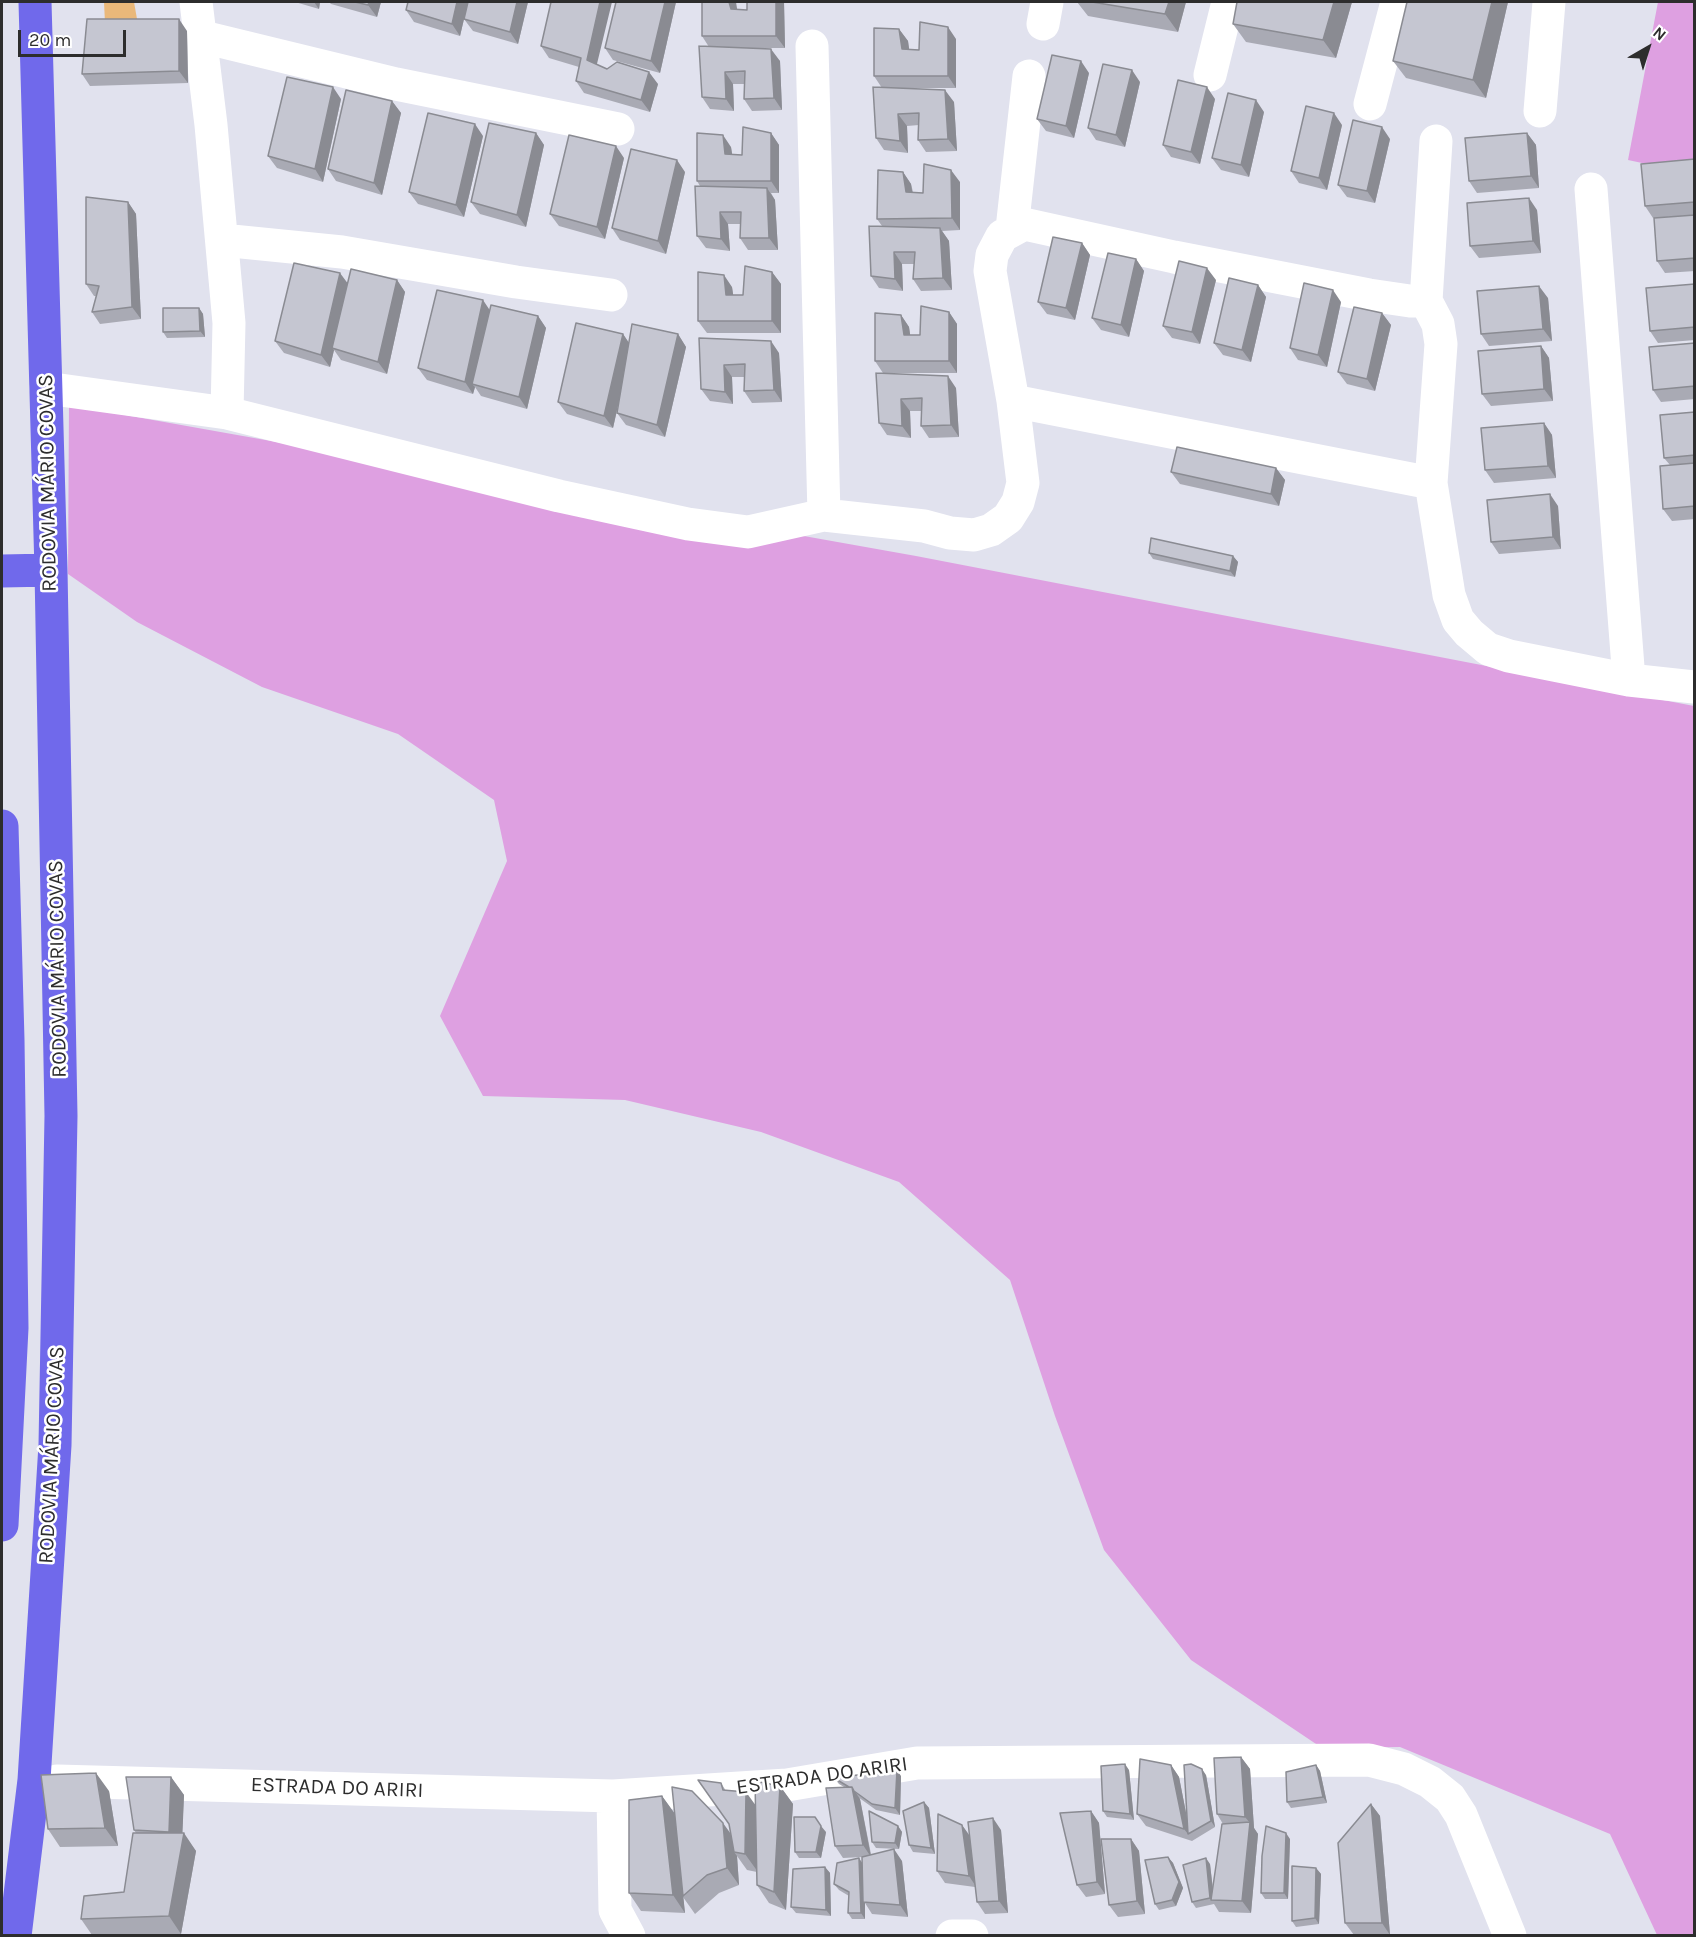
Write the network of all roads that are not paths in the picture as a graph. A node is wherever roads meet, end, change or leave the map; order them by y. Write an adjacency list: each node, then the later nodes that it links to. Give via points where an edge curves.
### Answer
1 (34, 2): 19 (main road, RODOVIA MÁRIO COVAS)
2 (196, 2): 6 (street)
3 (1228, 2): 8 (street)
4 (1397, 2): 10 (street)
5 (1549, 2): 11 (street)
6 (199, 36): 12 (street, via 396,84); 16 (street)
7 (812, 46): 23 (street)
8 (1210, 75)
9 (1029, 76): 15 (street)
10 (1370, 104)
11 (1540, 111)
12 (618, 129)
13 (1437, 141): 18 (street)
14 (1590, 189): 26 (street)
15 (1012, 229): 18 (street, via 1024,224 1369,295); 20 (street, via 996,245 990,271)
16 (222, 240): 17 (street, via 342,252); 21 (street, via 229,323)
17 (611, 295)
18 (1426, 301): 22 (street, via 1438,324 1441,344)
19 (46, 388): 21 (street); 24 (main road, RODOVIA MÁRIO COVAS)
20 (1013, 401): 22 (street); 23 (street, via 1023,483 1008,518 991,530 974,535 950,533 924,526)
21 (227, 413): 23 (street, via 688,524 748,532)
22 (1431, 483): 26 (street, via 1449,595 1458,620 1469,633 1488,648 1509,656)
23 (824, 514)
24 (51, 570): 25 (main road); 31 (main road, RODOVIA MÁRIO COVAS, via 61,1127 56,1445)
25 (2, 571)
26 (1629, 680): 27 (street)
27 (1695, 687)
28 (2, 826): 29 (main road, via 8,1040)
29 (7, 1327): 30 (main road)
30 (2, 1525)
31 (34, 1780): 32 (street, ESTRADA DO ARIRI); 33 (main road, RODOVIA MÁRIO COVAS)
32 (614, 1796): 34 (street, via 615,1910); 37 (street, ESTRADA DO ARIRI, via 787,1785 917,1763 1369,1760 1404,1769 1431,1782 1450,1798 1461,1815)
33 (15, 1935)
34 (629, 1935)
35 (952, 1935): 36 (street)
36 (972, 1935)
37 (1510, 1935)

